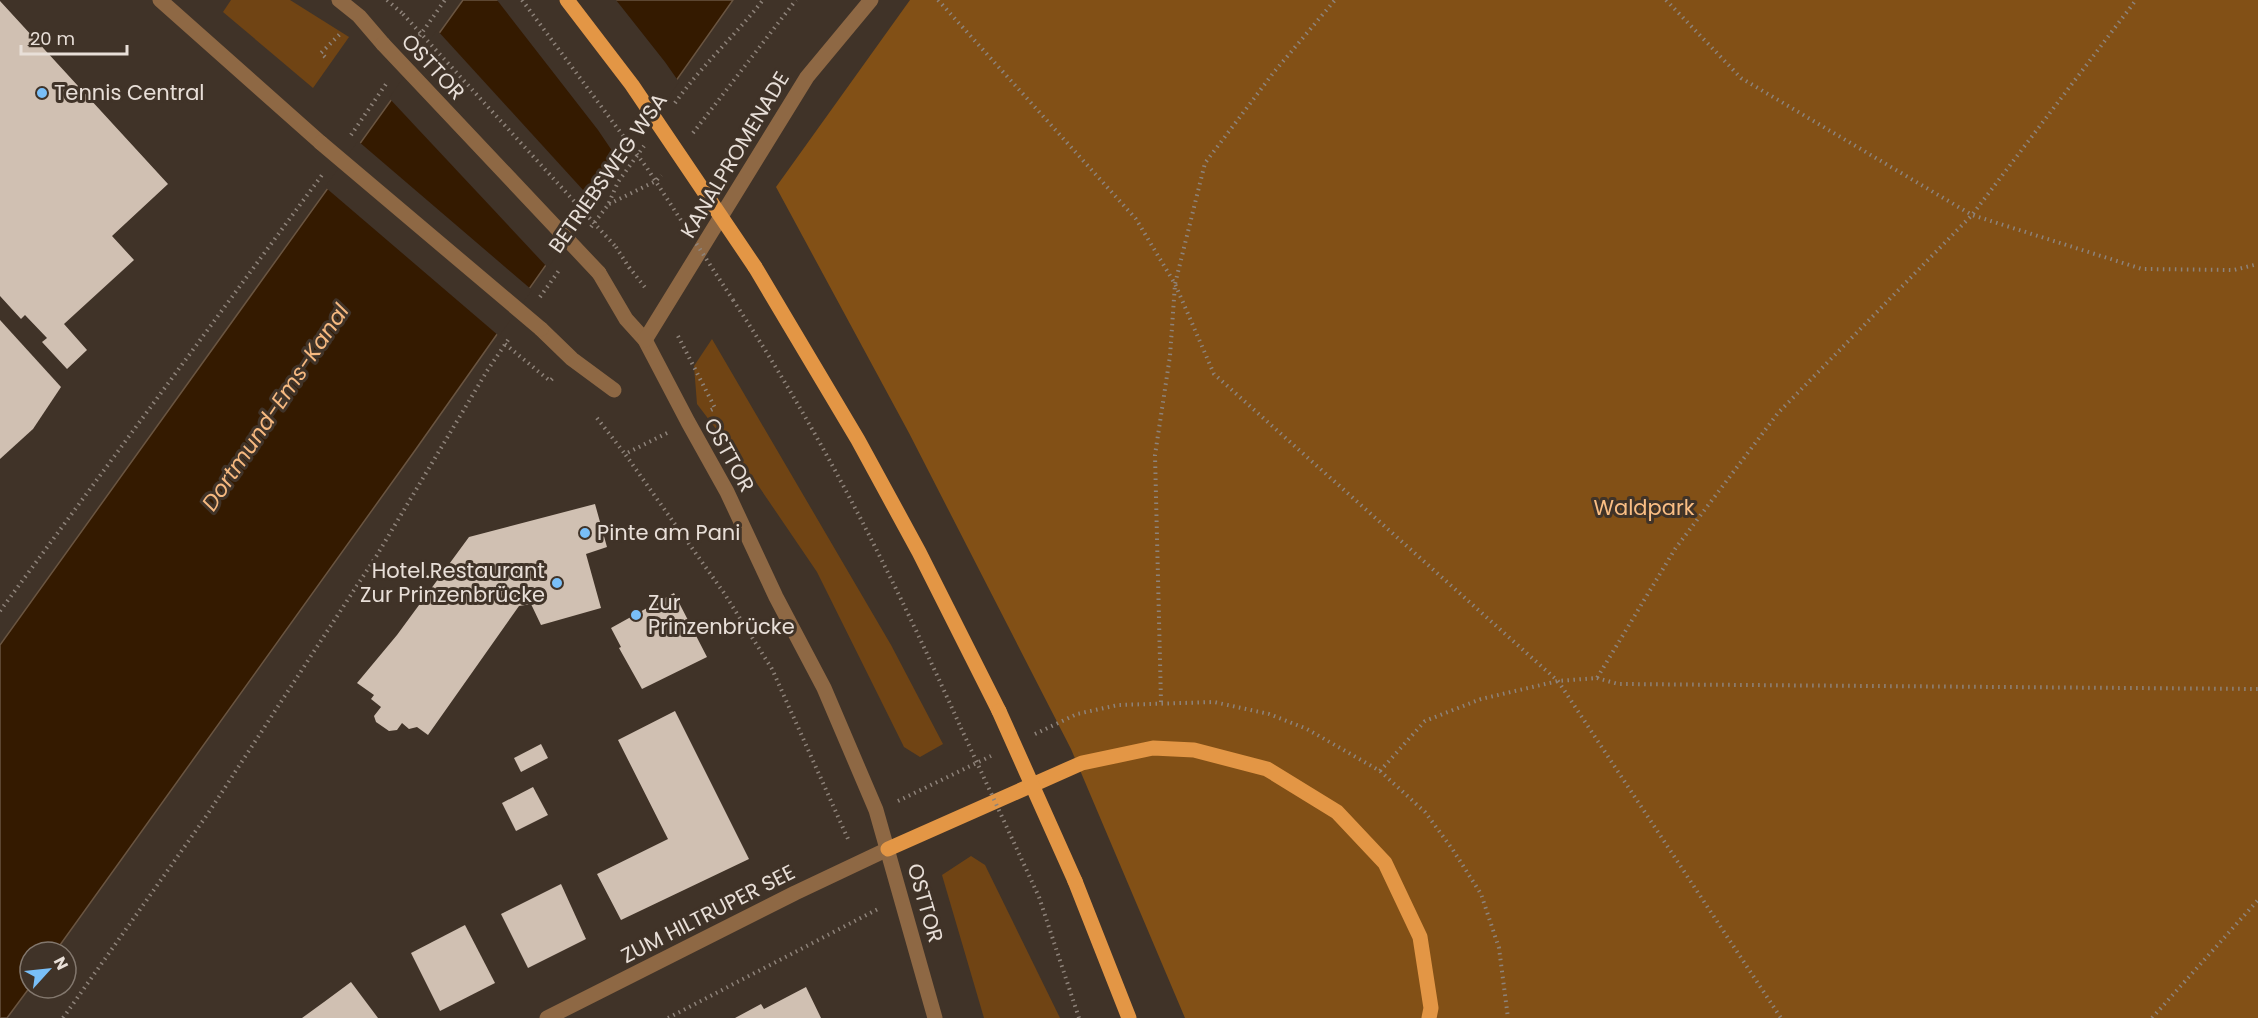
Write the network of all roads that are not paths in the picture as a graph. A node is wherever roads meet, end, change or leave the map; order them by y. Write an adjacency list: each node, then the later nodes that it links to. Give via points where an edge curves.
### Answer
1 (160, 0): 6 (street, bridge, via 572,359)
2 (339, 0): 5 (street, OSTTOR, bridge, via 359,16 598,273 626,319)
3 (567, 0): 10 (main road, bridge, via 632,85 755,267 858,440 999,711 1075,881)
4 (871, 0): 5 (street, KANALPROMENADE, via 807,77)
5 (645, 340): 7 (street, OSTTOR, via 727,492 824,688 876,810)
6 (614, 390)
7 (888, 849): 8 (street, ZUM HILTRUPER SEE); 9 (street, OSTTOR); 11 (main road, via 1082,762 1154,748 1194,750 1267,768 1338,812 1385,863 1420,936 1431,1008)
8 (547, 1018)
9 (935, 1018)
10 (1129, 1018)
11 (1429, 1018)

